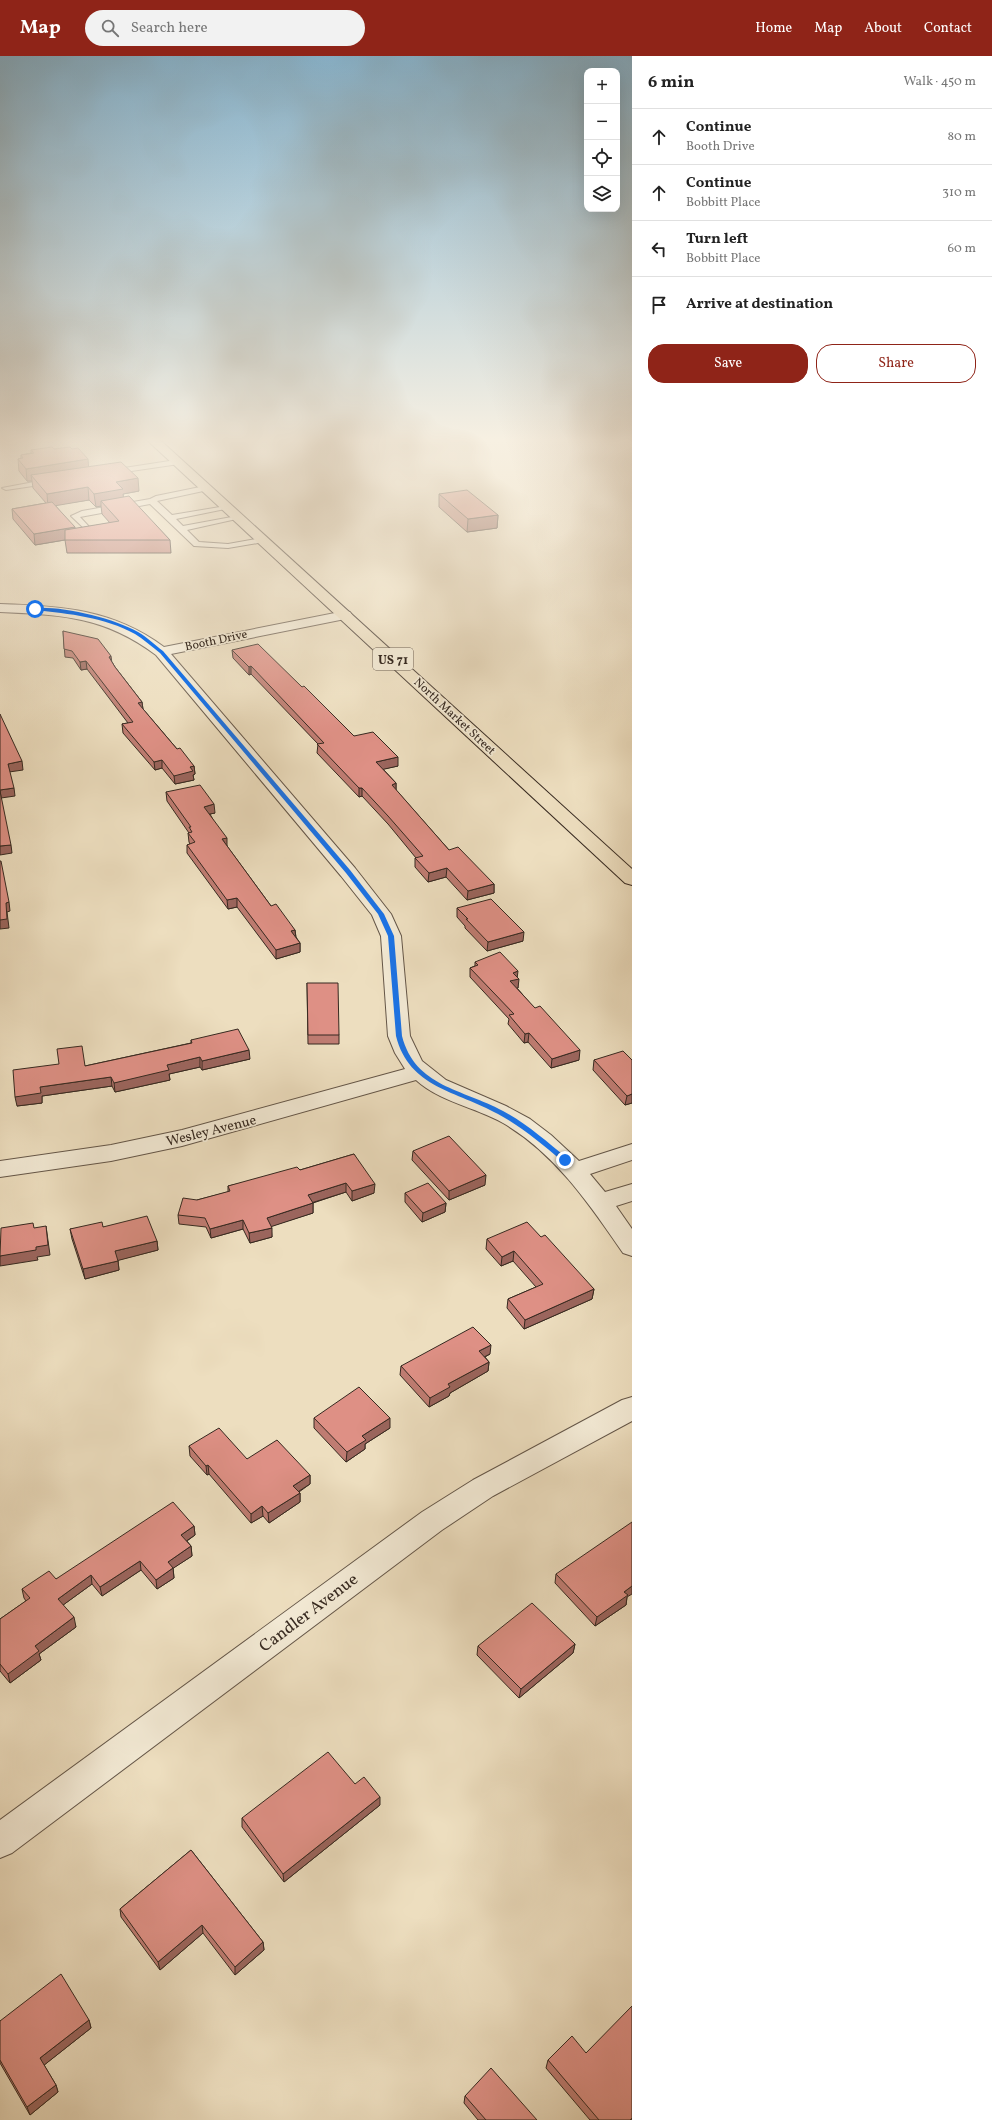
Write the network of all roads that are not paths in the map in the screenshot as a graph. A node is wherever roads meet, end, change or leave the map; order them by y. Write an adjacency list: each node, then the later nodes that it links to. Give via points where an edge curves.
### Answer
1 (189, 536): 3 (lane, via 197,544 228,546)
2 (257, 536): 3 (main road, North Market Street / US 71)
3 (261, 540): 5 (main road, North Market Street / US 71)
4 (0, 608): 6 (street, via 60,611 96,617 137,633)
5 (345, 615): 6 (street, Booth Drive); 7 (main road, North Market Street / US 71)
6 (161, 652): 8 (street, via 381,914 391,936 399,1036 403,1051)
7 (632, 879)
8 (419, 1072): 10 (street, Wesley Avenue, via 182,1138 111,1153); 11 (street, via 447,1090 499,1111 526,1127 565,1160)
9 (632, 1152): 11 (street)
10 (0, 1169)
11 (574, 1171): 13 (street)
12 (632, 1192): 13 (street)
13 (599, 1203): 14 (street)
14 (632, 1247)
15 (632, 1408): 16 (street, Candler Avenue, via 483,1488 432,1521)
16 (0, 1841)

